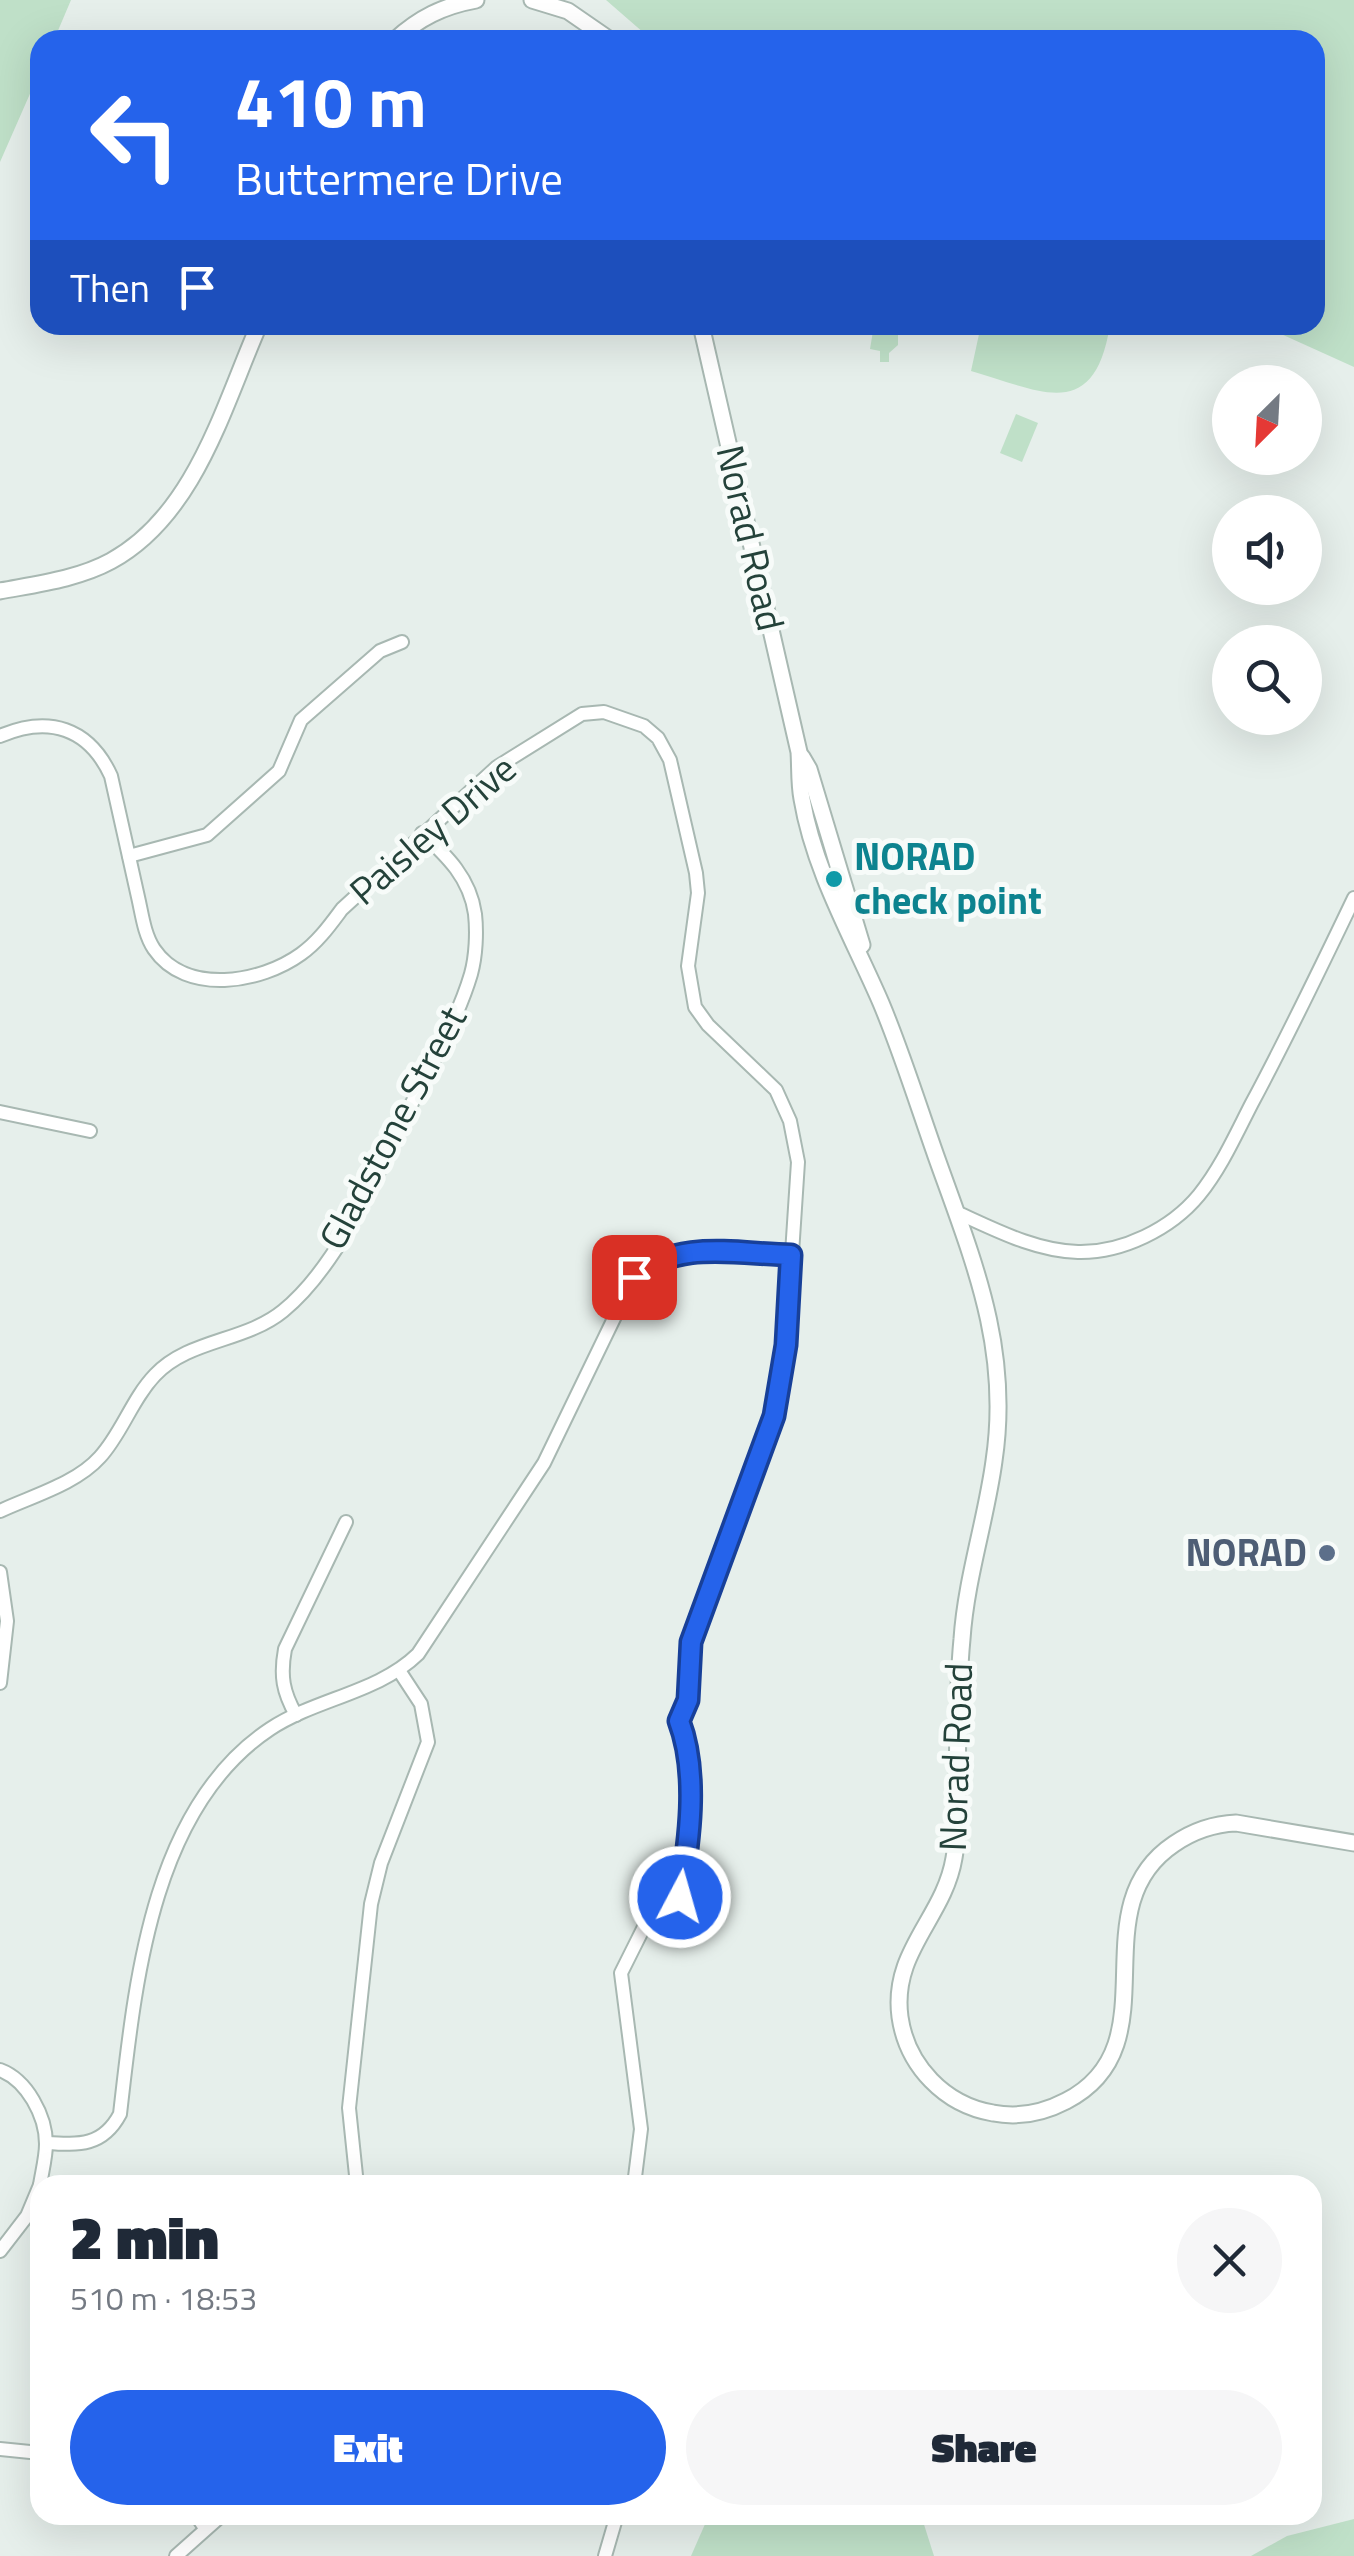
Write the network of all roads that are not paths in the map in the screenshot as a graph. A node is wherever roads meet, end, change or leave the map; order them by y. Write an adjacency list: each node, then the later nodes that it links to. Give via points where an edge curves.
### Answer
1 (476, 0): 3 (street, via 431,14)
2 (532, 0): 4 (street, via 568,10)
3 (409, 30)
4 (596, 30)
5 (255, 335): 7 (street, via 196,469 158,524 111,561)
6 (703, 335): 15 (street, Norad Road, via 799,752)
7 (3, 590)
8 (402, 642): 11 (street, via 380,651 301,720 278,771 207,835)
9 (0, 736): 11 (street, Paisley Drive, via 38,726 86,739 111,776)
10 (422, 833): 11 (street, Paisley Drive, via 301,955 222,980 196,977 155,951); 16 (street, Paisley Drive, via 496,767 582,714 626,717 658,738 673,772 696,873 688,966 695,1007 776,1090 790,1121 798,1162); 17 (street, Gladstone Street, via 454,862 468,888 475,913 472,970 356,1214 285,1310 253,1330 192,1350 156,1374 98,1460)
11 (128, 856)
12 (1354, 898): 15 (street, via 1217,1170 1177,1215 1112,1249 1078,1252 1046,1248)
13 (0, 1112): 14 (street)
14 (90, 1131)
15 (956, 1212): 23 (street, Norad Road, via 996,1344 998,1417 961,1646 956,1853 946,1891 900,1981 900,2016 924,2074 962,2104 999,2114 1035,2112 1072,2098 1105,2067 1123,2026 1128,1910 1153,1860 1217,1824)
16 (791, 1255): 20 (street, via 679,1252 634,1277 544,1463 435,1632); 28 (street, Paisley Drive, via 774,1416 691,1642 688,1700 679,1721 688,1744 689,1808 680,1897 647,1921 621,1973 641,2129)
17 (0, 1510)
18 (346, 1522): 22 (street, via 285,1649 284,1693)
19 (0, 1572): 21 (street, via 7,1621)
20 (400, 1672): 22 (street); 27 (street, via 421,1704 428,1742 371,1904 349,2108)
21 (0, 1683)
22 (296, 1715): 25 (street, via 248,1745 220,1773 186,1826 149,1928 113,2127 91,2143)
23 (1354, 1843)
24 (0, 2070): 25 (street, via 42,2114)
25 (46, 2144): 26 (street)
26 (41, 2175)
27 (356, 2175)
28 (635, 2175)
29 (30, 2209): 30 (street)
30 (0, 2251)
31 (0, 2449): 32 (street)
32 (30, 2452)
33 (204, 2525): 36 (street)
34 (210, 2525): 36 (street)
35 (614, 2525): 38 (street)
36 (206, 2528): 37 (street)
37 (176, 2556)
38 (605, 2556)

